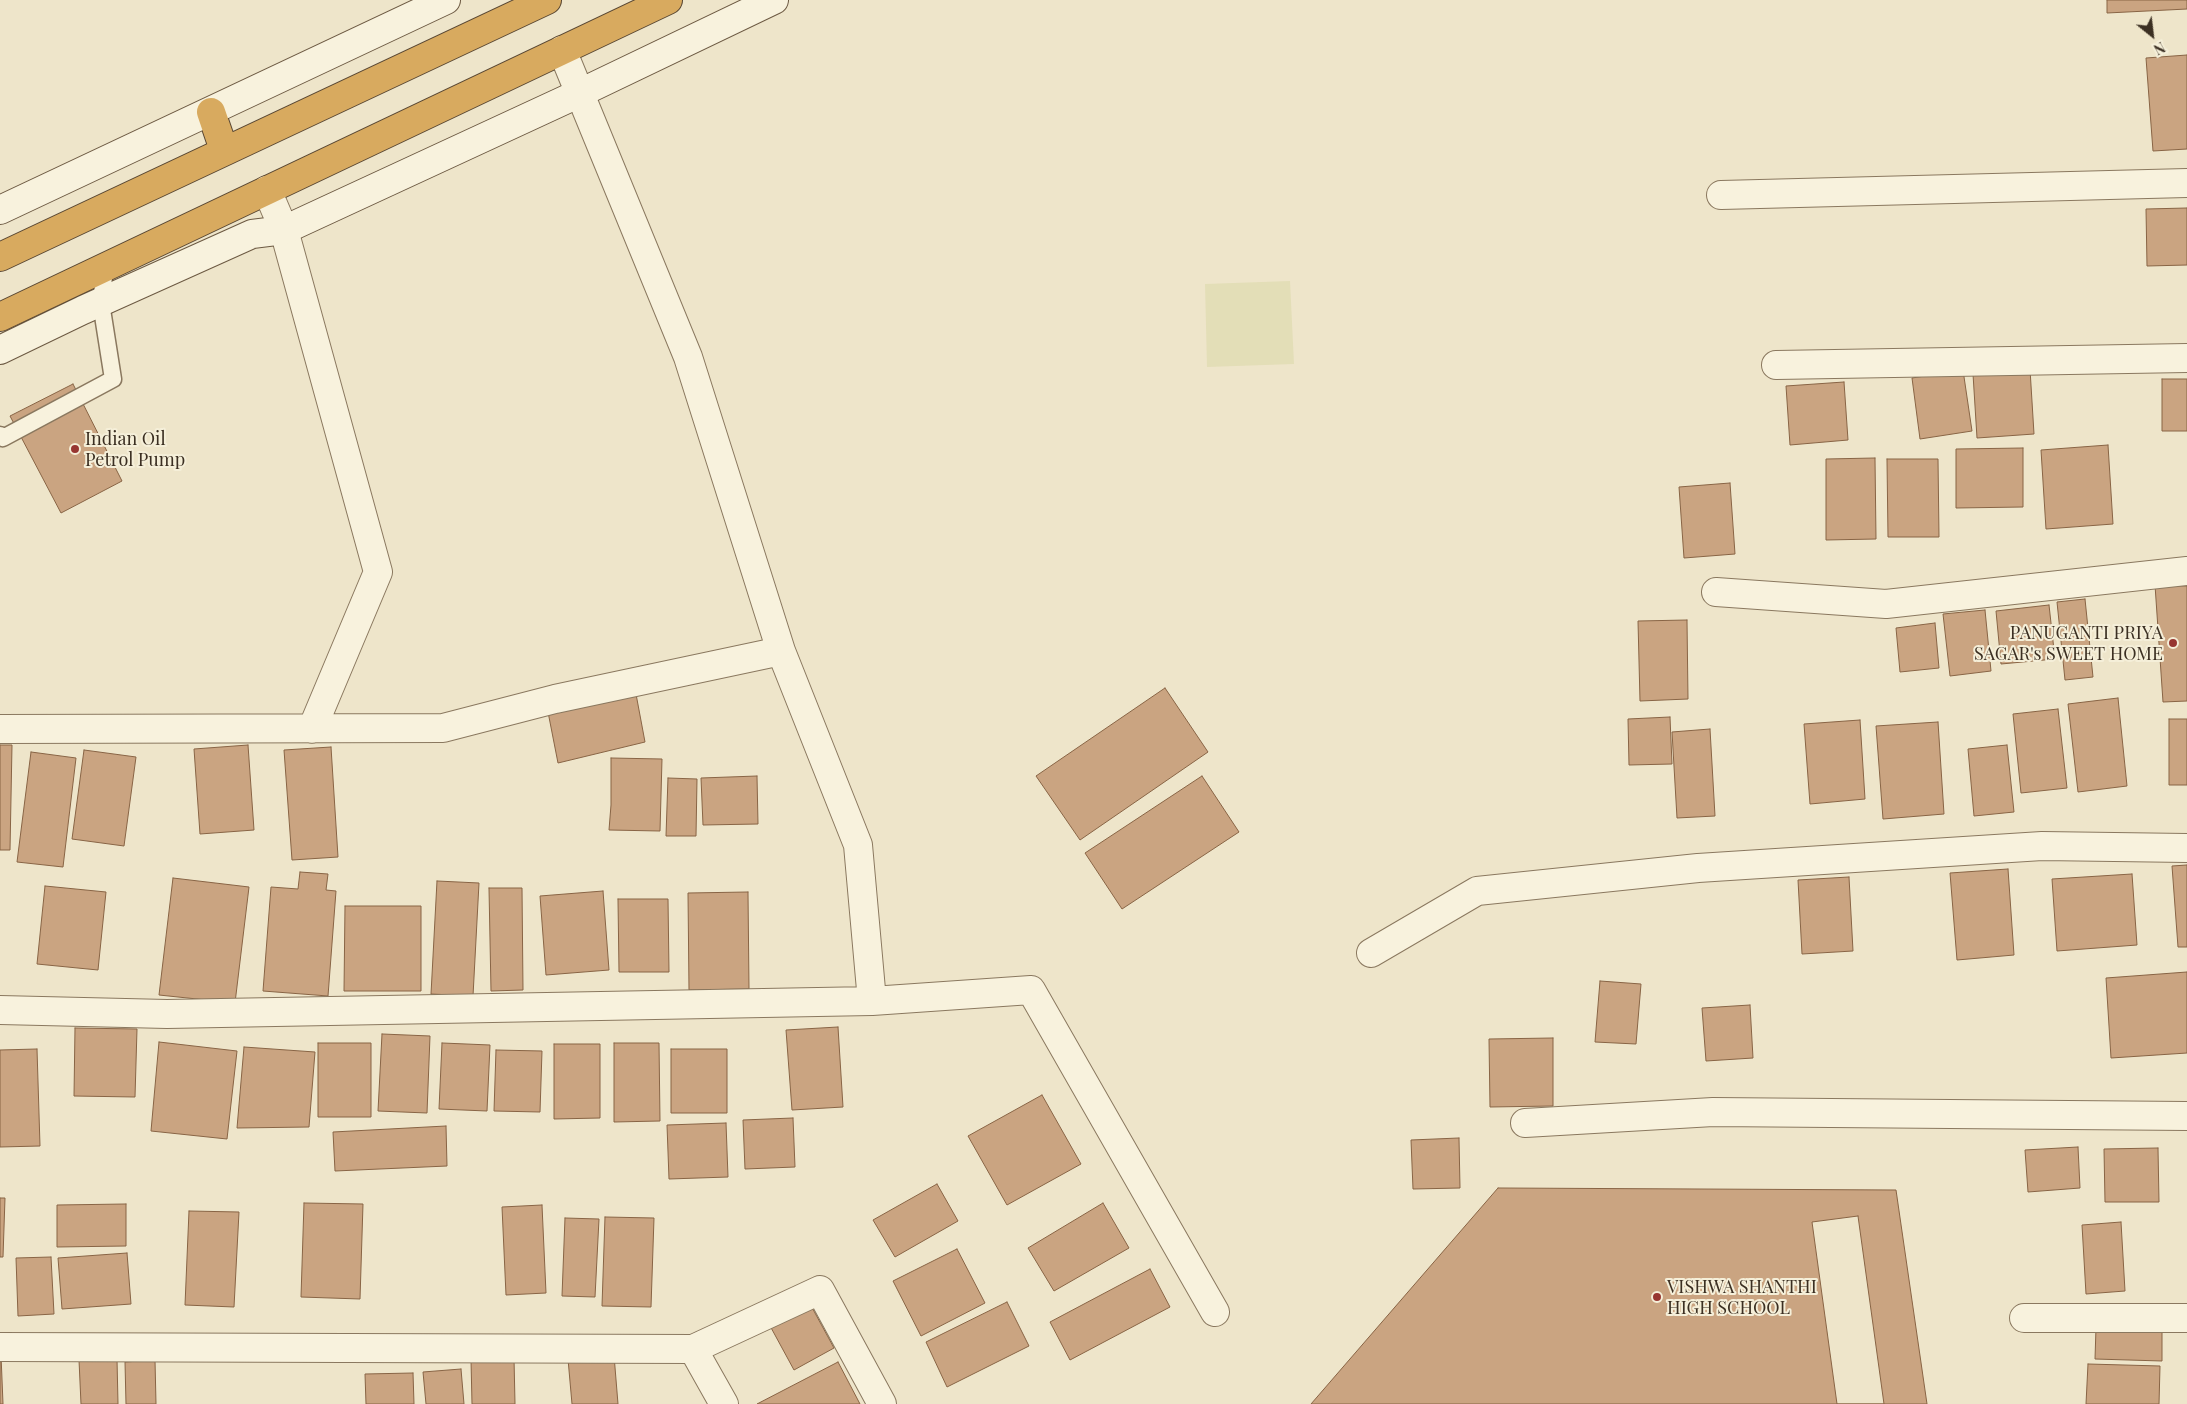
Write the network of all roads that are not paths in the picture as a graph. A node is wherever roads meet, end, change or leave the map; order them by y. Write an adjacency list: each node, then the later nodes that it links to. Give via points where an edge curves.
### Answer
1 (446, 0): 7 (street)
2 (547, 0): 8 (highway)
3 (668, 0): 5 (highway)
4 (774, 0): 6 (street)
5 (562, 50): 6 (street); 10 (highway)
6 (580, 93): 13 (street); 24 (street, via 688,357)
7 (210, 112): 8 (highway); 12 (street)
8 (224, 150): 14 (highway)
9 (2187, 183): 11 (street)
10 (267, 190): 13 (street); 15 (highway)
11 (1721, 195)
12 (0, 210)
13 (284, 230): 16 (street, via 252,234); 26 (street, via 378,572)
14 (0, 257)
15 (105, 268): 16 (lane); 17 (highway)
16 (101, 303): 18 (street); 21 (lane, via 113,379 2,438)
17 (0, 318)
18 (0, 350)
19 (2187, 358): 20 (street)
20 (1776, 365)
21 (0, 435)
22 (2187, 571): 23 (street, via 1886,604)
23 (1716, 592)
24 (781, 651): 26 (street, via 555,699 443,728); 29 (street, via 858,845)
25 (0, 729): 26 (street)
26 (312, 729)
27 (2187, 848): 28 (street, via 2042,846 1698,868 1477,891)
28 (1371, 953)
29 (872, 1001): 30 (street, via 167,1014); 33 (street, via 1031,990)
30 (0, 1010)
31 (2187, 1116): 32 (street, via 1713,1112)
32 (1525, 1123)
33 (1215, 1312)
34 (2024, 1318): 35 (street)
35 (2187, 1318)
36 (0, 1347): 37 (street)
37 (693, 1349): 38 (street); 39 (street, via 820,1290)
38 (724, 1404)
39 (882, 1404)

